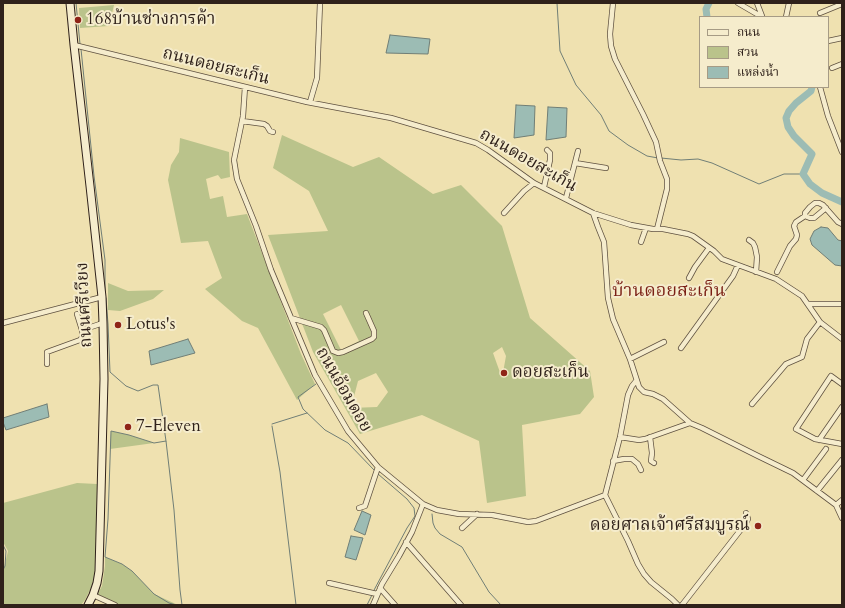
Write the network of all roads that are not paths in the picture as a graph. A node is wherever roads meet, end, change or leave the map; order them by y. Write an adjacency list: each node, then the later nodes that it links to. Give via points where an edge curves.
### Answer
1 (70, 3): 14 (main road, ถนนศรีเวียง)
2 (320, 3): 19 (street, via 317,78)
3 (612, 3): 36 (street, via 610,34 615,59 656,142 667,179)
4 (738, 3): 9 (street)
5 (757, 3): 10 (street)
6 (789, 3): 11 (street)
7 (842, 4): 8 (street)
8 (820, 13)
9 (760, 16)
10 (762, 16)
11 (786, 16)
12 (842, 38): 13 (street)
13 (829, 41)
14 (74, 45): 17 (street, ถนนดอยสะเก็น); 44 (main road, ถนนศรีเวียง)
15 (842, 64): 16 (street)
16 (832, 68)
17 (245, 87): 19 (street, ถนนดอยสะเก็น); 20 (street, ถนนอ้อมดอย)
18 (820, 88): 24 (street)
19 (310, 102): 27 (street, ถนนดอยสะเก็น, via 391,118 476,143)
20 (242, 121): 21 (street, via 264,124); 49 (street, ถนนอ้อมดอย, via 234,160 237,179 270,270)
21 (273, 132)
22 (547, 150): 28 (street, via 550,160)
23 (578, 151): 25 (street)
24 (842, 152)
25 (575, 163): 26 (street); 29 (street)
26 (606, 168)
27 (534, 183): 28 (street, ถนนดอยสะเก็น); 31 (street)
28 (544, 187): 29 (street, ถนนดอยสะเก็น)
29 (566, 198): 32 (street, ถนนดอยสะเก็น)
30 (826, 208): 33 (street, via 814,218); 33 (street, via 815,203); 34 (street)
31 (504, 213)
32 (593, 213): 35 (street, ถนนดอยสะเก็น); 57 (street, via 604,242 608,298 613,319)
33 (805, 216): 42 (street, via 796,222 796,239)
34 (842, 224)
35 (646, 228): 36 (street, ถนนดอยสะเก็น); 38 (street)
36 (657, 229): 39 (street, ถนนดอยสะเก็น, via 688,234)
37 (749, 240): 41 (street, via 755,247)
38 (641, 242)
39 (709, 248): 40 (street, ถนนดอยสะเก็น, via 722,259); 43 (street)
40 (738, 265): 41 (street, ถนนดอยสะเก็น); 56 (street, via 733,276)
41 (756, 272): 45 (street, ถนนดอยสะเก็น, via 776,279 802,296)
42 (777, 272)
43 (689, 278)
44 (102, 297): 51 (street); 52 (main road, ถนนศรีเวียง)
45 (808, 304): 46 (street); 50 (street, ถนนดอยสะเก็น)
46 (842, 304)
47 (366, 313): 49 (street, via 374,337 338,353 333,351 321,327)
48 (77, 314): 53 (street)
49 (291, 318): 72 (street, ถนนอ้อมดอย, via 315,375 348,431)
50 (820, 322): 54 (street, ถนนดอยสะเก็น); 61 (street, via 807,339 802,357 786,364)
51 (3, 323)
52 (103, 324): 53 (street); 89 (main road, ถนนศรีเวียง, via 99,571)
53 (82, 330): 58 (street, via 83,336 80,340 46,352)
54 (842, 339)
55 (664, 342): 57 (street)
56 (681, 348)
57 (630, 359): 59 (street)
58 (48, 364)
59 (636, 381): 63 (street, via 644,392 663,400); 64 (street, via 628,395)
60 (842, 384): 66 (street, via 831,376 796,429)
61 (752, 404)
62 (842, 407): 66 (street)
63 (690, 423): 65 (street); 74 (street)
64 (620, 437): 65 (street, via 639,440); 70 (street)
65 (650, 437): 71 (street, via 651,461)
66 (819, 440): 67 (street)
67 (842, 444)
68 (826, 449): 74 (street)
69 (842, 460): 75 (street)
70 (613, 461): 73 (street, via 632,459); 76 (street)
71 (654, 463)
72 (378, 467): 78 (street, ถนนอ้อมดอย); 80 (street, via 365,506)
73 (641, 470)
74 (803, 480): 75 (street)
75 (817, 491): 79 (street)
76 (605, 495): 82 (street, ถนนอ้อมดอย, via 536,521); 95 (street, via 644,574)
77 (842, 500): 79 (street)
78 (423, 504): 82 (street, ถนนอ้อมดอย, via 437,510); 85 (street)
79 (836, 505): 83 (street)
80 (358, 508)
81 (746, 513): 96 (street, via 746,523)
82 (477, 514): 84 (street)
83 (842, 518)
84 (462, 528)
85 (406, 542): 87 (street); 94 (street)
86 (329, 583): 88 (street)
87 (380, 588): 88 (street); 93 (street)
88 (377, 594): 92 (street)
89 (93, 595): 90 (main road, ถนนศรีเวียง); 91 (street)
90 (88, 605)
91 (115, 605)
92 (373, 605)
93 (395, 605)
94 (461, 605)
95 (678, 605)
96 (682, 605)

